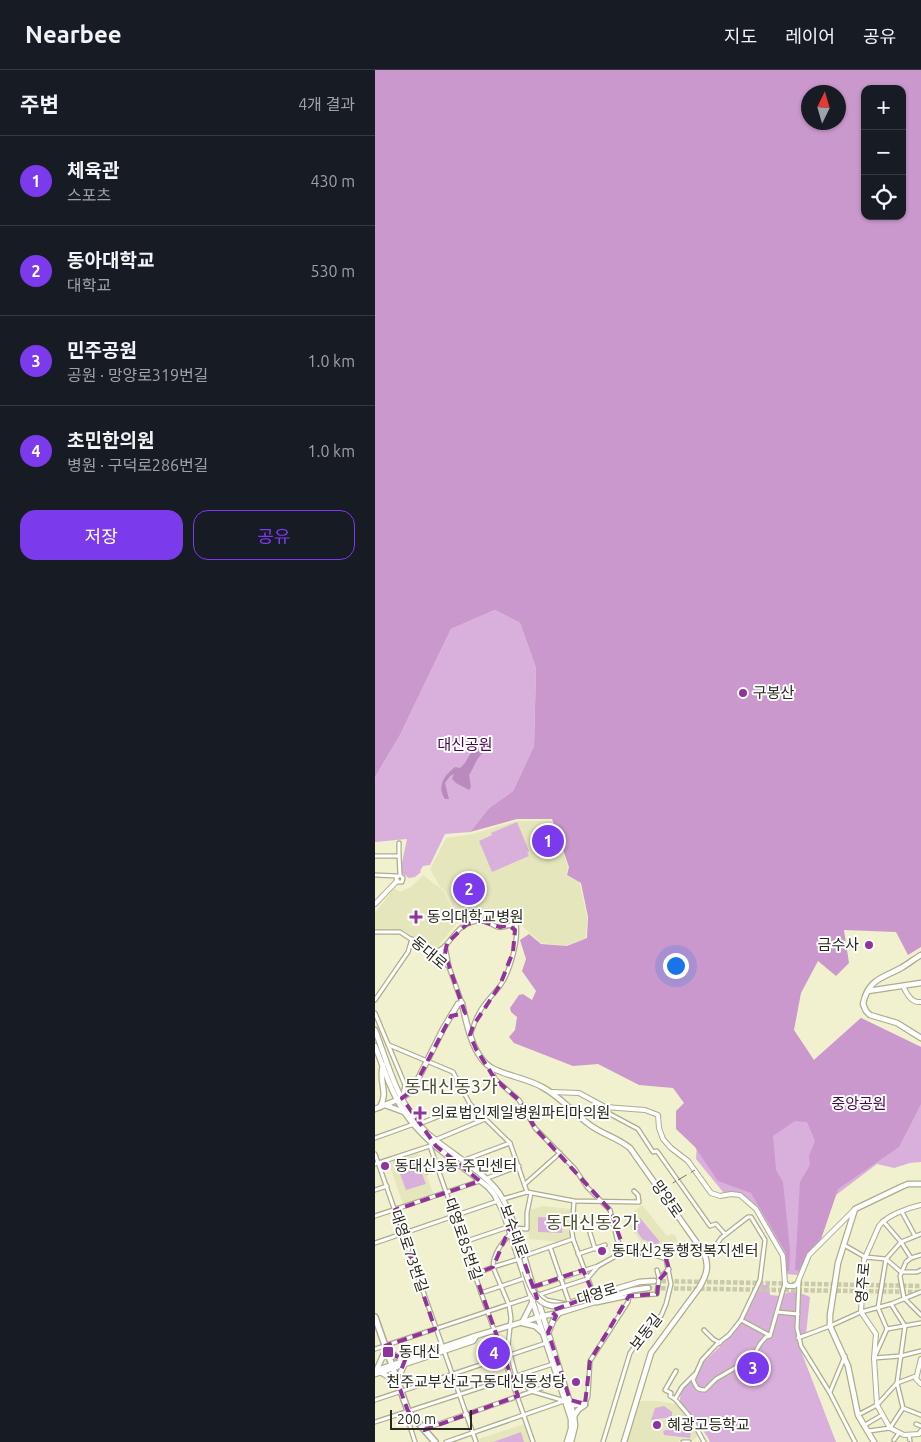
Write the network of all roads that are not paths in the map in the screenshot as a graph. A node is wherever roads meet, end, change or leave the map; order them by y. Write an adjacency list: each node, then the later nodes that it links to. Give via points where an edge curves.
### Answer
1 (399, 843): 3 (street)
2 (375, 856): 3 (street)
3 (399, 856): 5 (street)
4 (375, 875): 5 (street)
5 (398, 877): 6 (street)
6 (375, 904)
7 (508, 925): 9 (street); 9 (street, via 516,923); 11 (street, via 499,927 481,921 467,924)
8 (375, 932): 10 (street, 동대로, via 400,932)
9 (516, 934): 28 (street, via 508,970 478,1014)
10 (412, 939): 13 (street, 동대로); 21 (street, via 408,952)
11 (445, 946): 12 (street); 14 (street)
12 (440, 952): 13 (street); 14 (street); 16 (street)
13 (431, 953): 16 (street, 동대로)
14 (445, 954): 16 (street); 17 (street)
15 (921, 955): 20 (main road, via 881,976)
16 (440, 958): 17 (street, 동대로)
17 (449, 967): 23 (street, 동대로)
18 (921, 983): 19 (main road)
19 (903, 986): 20 (main road); 22 (street, via 909,998)
20 (868, 991): 29 (main road, via 863,1004 870,1015 897,1023)
21 (375, 1000)
22 (921, 1002)
23 (462, 1003): 25 (main road); 26 (main road)
24 (375, 1013): 30 (street)
25 (451, 1016): 26 (main road, via 460,1015); 32 (main road)
26 (466, 1023): 28 (main road)
27 (375, 1030): 36 (main road, 보수대로)
28 (470, 1035): 34 (main road, via 481,1058)
29 (921, 1038)
30 (389, 1044): 32 (street); 36 (street, via 405,1085)
31 (375, 1046): 33 (main road, 보수대로)
32 (427, 1061): 36 (main road, via 412,1091); 41 (street, via 453,1072 470,1104)
33 (383, 1065): 36 (main road, 보수대로); 37 (main road, via 380,1076 385,1099)
34 (490, 1067): 35 (main road, 망양로); 46 (street, via 495,1079 519,1100 535,1128)
35 (550, 1092): 38 (street, via 579,1093); 91 (main road, 망양로, via 592,1127 630,1148)
36 (399, 1100): 37 (main road); 40 (main road, 보수대로); 42 (main road, 보수대로)
37 (380, 1107): 40 (main road)
38 (605, 1107): 79 (street, via 610,1114 638,1129 710,1226 716,1224); 111 (street, via 645,1110 658,1115 663,1139 688,1160 711,1193 740,1195 756,1209 783,1256)
39 (452, 1111): 42 (street)
40 (404, 1112): 42 (main road, 보수대로)
41 (485, 1119): 44 (street); 45 (street)
42 (416, 1124): 43 (street); 45 (main road, 보수대로, via 420,1133)
43 (375, 1138)
44 (510, 1143): 48 (street); 51 (street)
45 (434, 1144): 48 (main road, 보수대로); 49 (main road, 보수대로); 50 (street); 52 (street, 대영로85번길)
46 (561, 1153): 56 (street); 65 (street)
47 (375, 1154): 50 (street, 대영로73번길)
48 (462, 1161): 54 (main road, 보수대로)
49 (456, 1162): 52 (street); 55 (main road, 보수대로)
50 (377, 1164): 58 (street, 대영로73번길)
51 (519, 1166): 54 (street); 56 (street)
52 (439, 1168): 53 (street); 61 (street, 대영로85번길)
53 (427, 1172)
54 (485, 1179): 63 (main road, 보수대로, via 495,1187)
55 (480, 1181): 61 (street); 63 (main road, 보수대로)
56 (525, 1184): 62 (street)
57 (921, 1184): 67 (main road, via 908,1184)
58 (387, 1186): 59 (street); 68 (street, 대영로73번길)
59 (375, 1190)
60 (634, 1191): 65 (street, via 639,1202)
61 (447, 1192): 68 (street); 72 (street, 대영로85번길)
62 (529, 1192): 63 (street); 64 (street); 75 (street, via 527,1229)
63 (500, 1200): 69 (main road, 보수대로); 72 (street); 75 (main road, 보수대로)
64 (574, 1201): 65 (street); 82 (street)
65 (603, 1202): 90 (street, via 610,1210)
66 (921, 1205): 70 (street)
67 (855, 1209): 87 (main road); 110 (street, via 809,1255)
68 (395, 1210): 71 (street); 77 (street, 대영로73번길)
69 (503, 1211): 74 (main road, 보수대로); 122 (main road, bridge, via 509,1219 534,1295 547,1304 561,1306)
70 (902, 1212): 73 (street); 81 (street)
71 (375, 1216)
72 (455, 1216): 77 (street); 83 (street, 대영로85번길)
73 (883, 1221): 84 (street); 94 (street, 영주로)
74 (508, 1228): 78 (main road, 보수대로); 83 (street)
75 (515, 1228): 95 (main road, 보수대로)
76 (590, 1233): 89 (street)
77 (403, 1234): 85 (street); 143 (street, 대영로73번길)
78 (511, 1234): 95 (main road, 보수대로); 99 (street, via 501,1245)
79 (725, 1234): 91 (street, via 713,1250); 136 (street, via 748,1216 765,1240 760,1280)
80 (921, 1234): 81 (street)
81 (915, 1236): 84 (street)
82 (573, 1239): 88 (street); 92 (street)
83 (465, 1242): 105 (street, 대영로85번길)
84 (901, 1242): 96 (street); 97 (street)
85 (375, 1243)
86 (605, 1245): 89 (street)
87 (844, 1245): 94 (street); 139 (main road)
88 (550, 1247): 95 (street); 107 (street)
89 (595, 1249): 92 (street)
90 (623, 1252): 98 (street); 100 (street, via 661,1256 666,1259)
91 (704, 1253): 215 (main road, via 708,1268 705,1278 651,1353)
92 (578, 1254): 101 (street)
93 (921, 1255): 96 (street)
94 (865, 1257): 97 (street); 130 (street, 영주로)
95 (521, 1258): 99 (street); 106 (main road, 보수대로); 114 (main road, 보수대로)
96 (911, 1258): 104 (street)
97 (886, 1259): 104 (street); 127 (street)
98 (598, 1266): 101 (street); 108 (street)
99 (493, 1267): 105 (street); 112 (street)
100 (669, 1269): 109 (street); 214 (street, 보동길, via 671,1284 666,1304 661,1316 647,1327 630,1353)
101 (584, 1270): 107 (street); 108 (street)
102 (657, 1270): 109 (street)
103 (921, 1270): 104 (street)
104 (901, 1272): 121 (street)
105 (475, 1274): 117 (street, 대영로85번길)
106 (525, 1278): 112 (street); 120 (main road, 보수대로)
107 (560, 1278): 113 (street); 114 (street)
108 (587, 1279): 113 (street); 118 (street)
109 (657, 1280): 118 (main road, 대영로); 119 (street, via 657,1294)
110 (799, 1281): 111 (street, via 791,1287); 132 (street)
111 (785, 1283): 129 (street)
112 (501, 1286): 117 (street); 126 (street)
113 (564, 1286): 120 (street); 123 (street)
114 (533, 1287): 120 (main road, 보수대로)
115 (648, 1288): 122 (main road, 대영로, via 615,1292)
116 (921, 1292): 121 (street)
117 (481, 1294): 128 (street, 대영로85번길)
118 (594, 1295): 123 (main road, 대영로)
119 (629, 1296): 122 (street, via 599,1303); 184 (street, via 590,1361)
120 (534, 1297): 124 (main road); 126 (street); 133 (main road, 보수대로); 133 (main road, 보수대로); 137 (main road)
121 (904, 1298): 125 (street); 134 (street)
122 (587, 1301): 131 (main road, 대영로)
123 (569, 1302): 124 (main road, 대영로)
124 (563, 1304): 133 (main road, 대영로)
125 (891, 1304): 127 (street); 140 (street)
126 (509, 1305): 128 (street); 141 (street)
127 (878, 1308): 130 (street); 145 (street)
128 (489, 1311): 143 (street); 146 (street, 대영로85번길)
129 (777, 1312): 132 (street); 148 (street)
130 (861, 1312): 139 (street); 160 (street, 영주로, via 876,1334)
131 (559, 1313): 133 (main road, 대영로); 147 (main road)
132 (798, 1314): 149 (street)
133 (541, 1316): 137 (main road, 대영로); 147 (main road, 보수대로)
134 (921, 1316)
135 (375, 1317): 142 (main road)
136 (741, 1320): 148 (street); 151 (street)
137 (522, 1323): 141 (main road, 대영로); 147 (main road)
138 (921, 1323): 140 (street)
139 (830, 1326): 149 (street); 157 (main road)
140 (905, 1326): 145 (street); 158 (street)
141 (509, 1327): 146 (main road, 대영로); 156 (street)
142 (377, 1328): 153 (main road)
143 (435, 1329): 153 (street); 154 (street, 대영로73번길)
144 (704, 1330): 151 (street)
145 (887, 1330): 160 (street)
146 (496, 1331): 154 (main road, 대영로); 159 (street, 대영로85번길)
147 (546, 1332): 150 (main road, 보수대로); 183 (main road, 보수대로)
148 (770, 1336): 167 (street, via 765,1337 752,1358 705,1390 696,1388)
149 (798, 1338): 178 (street)
150 (547, 1343): 156 (street); 163 (main road, 보수대로)
151 (720, 1343): 167 (street, via 706,1356)
152 (375, 1349): 153 (street)
153 (386, 1349): 162 (main road); 164 (main road); 166 (main road)
154 (443, 1349): 162 (main road, 대영로); 168 (street, 대영로73번길)
155 (921, 1351): 158 (street)
156 (510, 1355): 159 (street); 169 (street)
157 (845, 1356): 178 (street); 189 (main road)
158 (901, 1356): 160 (street); 174 (street)
159 (504, 1357): 168 (street); 171 (street, 대영로85번길)
160 (874, 1358): 185 (street, 영주로)
161 (921, 1358): 170 (street)
162 (405, 1362): 164 (main road, 대영로); 172 (main road)
163 (553, 1364): 169 (street); 173 (main road, 보수대로)
164 (392, 1367): 166 (main road, 대영로); 172 (main road)
165 (676, 1371): 181 (street, via 665,1390)
166 (377, 1372): 172 (main road)
167 (695, 1374): 181 (street)
168 (451, 1375): 177 (street); 179 (street, 대영로73번길)
169 (516, 1376): 171 (street); 176 (street)
170 (916, 1376): 174 (street); 175 (street)
171 (511, 1378): 179 (street); 180 (street, 대영로85번길)
172 (397, 1381): 177 (main road)
173 (559, 1382): 176 (street); 183 (main road, 보수대로)
174 (897, 1383): 185 (street); 186 (street)
175 (921, 1385)
176 (531, 1391): 180 (street); 183 (street)
177 (401, 1392): 182 (street); 187 (main road)
178 (830, 1393): 219 (street)
179 (459, 1395): 187 (street); 188 (street, 대영로73번길)
180 (517, 1396): 188 (street); 191 (street, 대영로85번길)
181 (675, 1399): 218 (street, via 691,1418)
182 (375, 1400)
183 (567, 1401): 184 (main road); 191 (street); 193 (main road, 보수대로); 212 (main road, 보수대로, via 571,1419)
184 (585, 1404): 193 (main road)
185 (877, 1405): 189 (street); 190 (street, 영주로)
186 (903, 1408): 192 (street); 198 (street)
187 (408, 1411): 194 (street); 199 (main road); 207 (street)
188 (466, 1414): 199 (street); 202 (street, 대영로73번길)
189 (858, 1414): 196 (main road)
190 (882, 1414): 196 (street); 198 (street, 영주로)
191 (524, 1415): 202 (street); 211 (street, 대영로85번길)
192 (921, 1415)
193 (574, 1416): 213 (main road, 보수대로)
194 (375, 1422)
195 (916, 1424): 197 (street)
196 (865, 1425): 200 (main road)
197 (921, 1426)
198 (890, 1428): 200 (street); 203 (street)
199 (424, 1430): 208 (main road)
200 (869, 1431): 220 (main road)
201 (921, 1431): 204 (street)
202 (472, 1432): 209 (street); 210 (street, 대영로73번길)
203 (899, 1433): 204 (street); 205 (street)
204 (909, 1435): 206 (street)
205 (895, 1440)
206 (910, 1441)
207 (415, 1442)
208 (435, 1442)
209 (446, 1442)
210 (476, 1442)
211 (533, 1442)
212 (567, 1442)
213 (571, 1442)
214 (603, 1442)
215 (624, 1442)
216 (683, 1442): 217 (street)
217 (689, 1442)
218 (704, 1442)
219 (855, 1442)
220 (874, 1442)

